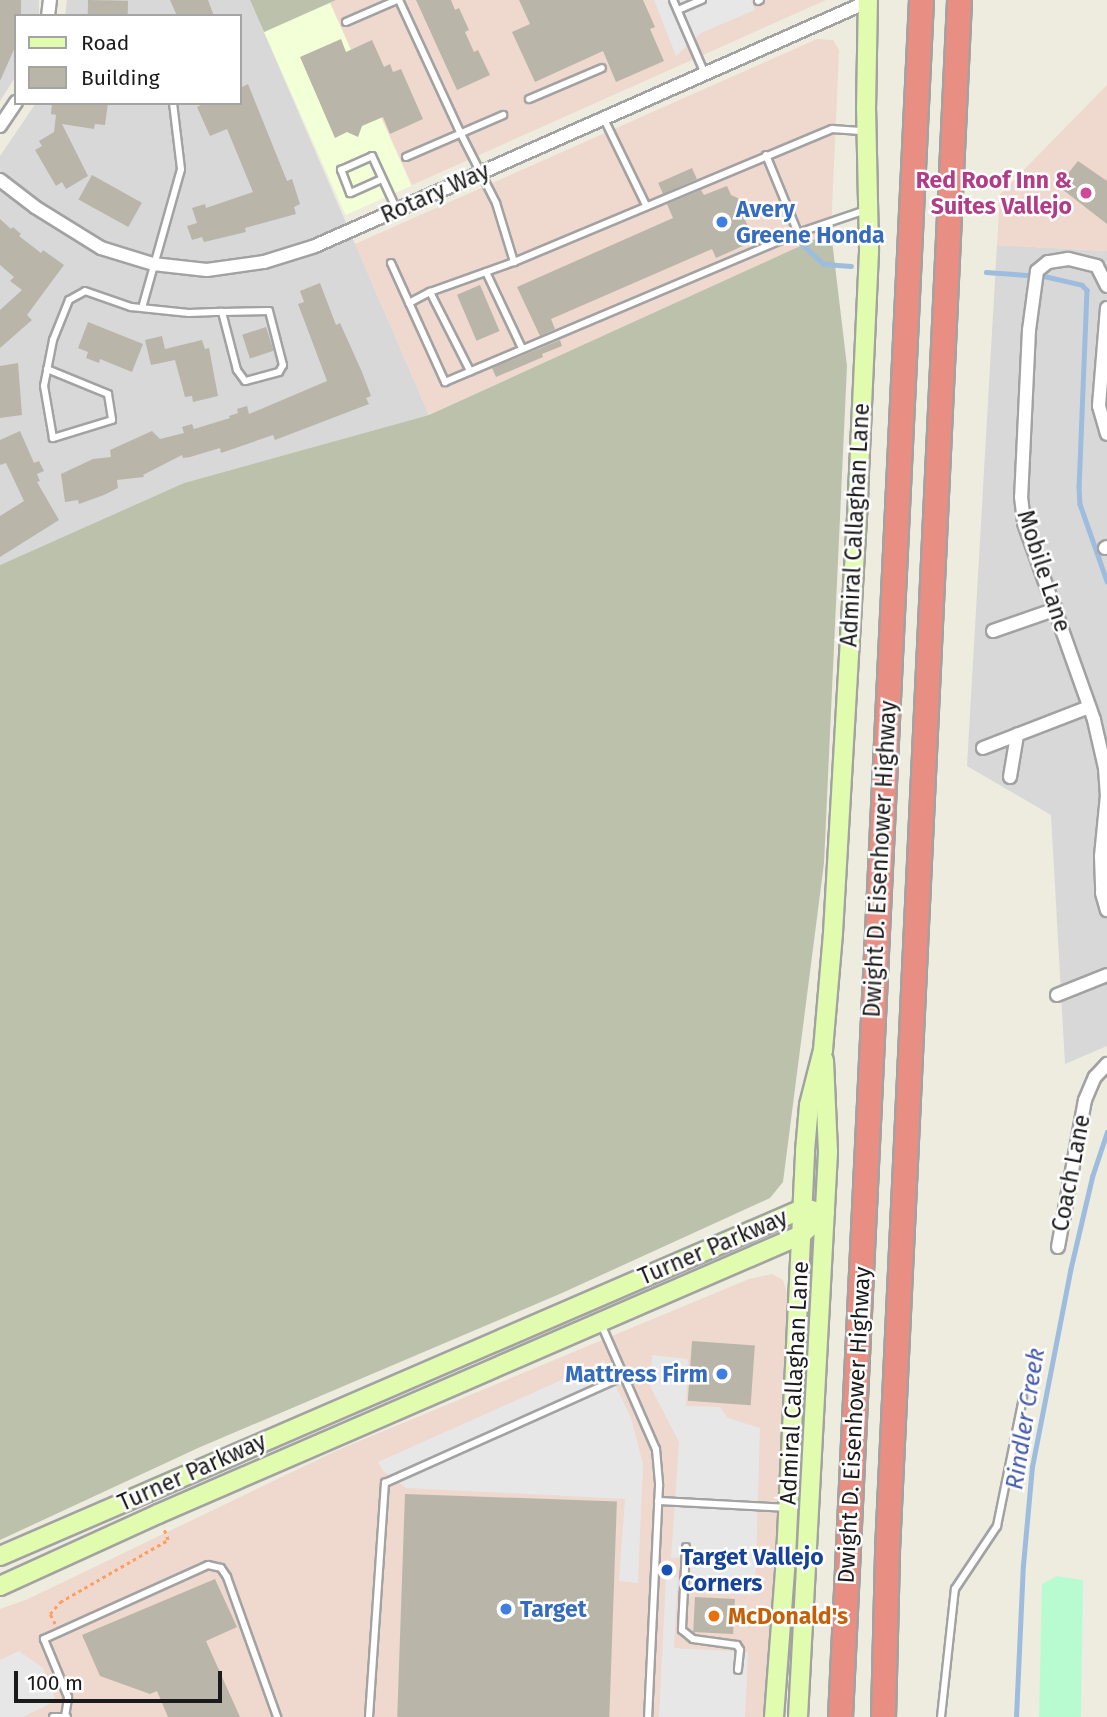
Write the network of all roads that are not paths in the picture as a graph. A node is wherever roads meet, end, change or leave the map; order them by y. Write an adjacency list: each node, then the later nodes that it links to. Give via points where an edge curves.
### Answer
1 (398, 0): 9 (lane); 18 (lane)
2 (673, 0): 7 (lane)
3 (702, 0): 7 (lane)
4 (921, 0): 75 (highway, Dwight D. Eisenhower Highway)
5 (966, 0): 8 (highway, Dwight D. Eisenhower Highway)
6 (867, 1): 11 (street, Rotary Way); 19 (main road, Admiral Callaghan Lane)
7 (678, 10): 11 (lane)
8 (960, 11): 76 (highway, Dwight D. Eisenhower Highway, via 887,1550)
9 (346, 22)
10 (602, 68): 12 (lane)
11 (705, 74): 16 (street, Rotary Way)
12 (529, 99)
13 (14, 105): 17 (street)
14 (173, 105): 31 (lane, via 181,169)
15 (503, 115): 18 (lane)
16 (604, 119): 22 (street, Rotary Way); 25 (lane)
17 (0, 126)
18 (460, 132): 21 (lane); 22 (lane)
19 (866, 132): 20 (lane, via 832,129); 27 (main road, Admiral Callaghan Lane)
20 (766, 155): 25 (lane); 28 (lane)
21 (406, 157)
22 (481, 173): 26 (street, Rotary Way); 29 (lane, via 496,203)
23 (382, 179): 23 (lane, via 372,156 341,170 351,193); 26 (lane)
24 (0, 180): 31 (street, Rotary Way, via 101,248)
25 (646, 205): 29 (lane)
26 (397, 209): 31 (street, Rotary Way, via 315,246 264,262 207,270)
27 (868, 209): 28 (lane); 53 (main road, Admiral Callaghan Lane, via 858,494)
28 (798, 233): 39 (lane)
29 (514, 262): 32 (lane)
30 (391, 263): 35 (lane)
31 (153, 264): 36 (lane)
32 (486, 272): 34 (lane); 39 (lane)
33 (1107, 286): 43 (street, Mobile Lane, via 1097,266 1068,259 1048,262 1037,271 1029,330 1021,497 1024,523)
34 (430, 292): 35 (lane); 41 (lane)
35 (408, 303): 41 (lane, via 444,382)
36 (142, 308): 38 (lane); 40 (lane, via 85,291 69,300)
37 (1107, 308): 42 (street, via 1099,405)
38 (222, 312): 38 (lane, via 269,311 282,365 279,372 245,381 237,370)
39 (522, 348): 41 (lane)
40 (47, 369): 40 (lane, via 108,394 112,420 52,438 44,386)
41 (470, 371)
42 (1107, 434)
43 (1056, 609): 44 (street); 45 (street, Mobile Lane)
44 (993, 631)
45 (1090, 707): 46 (street); 49 (street, Mobile Lane, via 1105,768)
46 (1017, 735): 47 (street); 48 (street)
47 (983, 748)
48 (1010, 777)
49 (1104, 855): 50 (street, Mobile Lane, via 1102,892)
50 (1107, 910)
51 (1107, 975): 52 (street)
52 (1057, 995)
53 (822, 1050): 55 (main road, Admiral Callaghan Lane, via 806,1129); 56 (main road, Admiral Callaghan Lane, via 828,1104)
54 (1107, 1064): 58 (street, Coach Lane, via 1085,1100)
55 (802, 1209): 56 (main road, Turner Parkway); 57 (main road, Admiral Callaghan Lane); 65 (main road, Turner Parkway)
56 (825, 1213): 57 (main road, Turner Parkway); 74 (main road, Admiral Callaghan Lane)
57 (801, 1235): 59 (main road, Turner Parkway); 63 (main road, Admiral Callaghan Lane)
58 (1058, 1247)
59 (601, 1323): 60 (lane); 66 (main road, Turner Parkway)
60 (624, 1376): 62 (lane, via 656,1449); 71 (lane, via 385,1483)
61 (1023, 1398): 77 (lane, via 997,1526 955,1589)
62 (658, 1501): 63 (lane); 72 (lane)
63 (788, 1508): 73 (main road, Admiral Callaghan Lane)
64 (686, 1547): 67 (lane, via 682,1630 693,1639 737,1645)
65 (0, 1556)
66 (0, 1586)
67 (738, 1671)
68 (53, 1717): 69 (lane)
69 (66, 1717): 70 (lane, via 68,1697 44,1639 208,1565 221,1568 227,1577)
70 (277, 1717)
71 (369, 1717)
72 (648, 1717)
73 (774, 1717)
74 (798, 1717)
75 (840, 1717)
76 (883, 1717)
77 (941, 1717)

